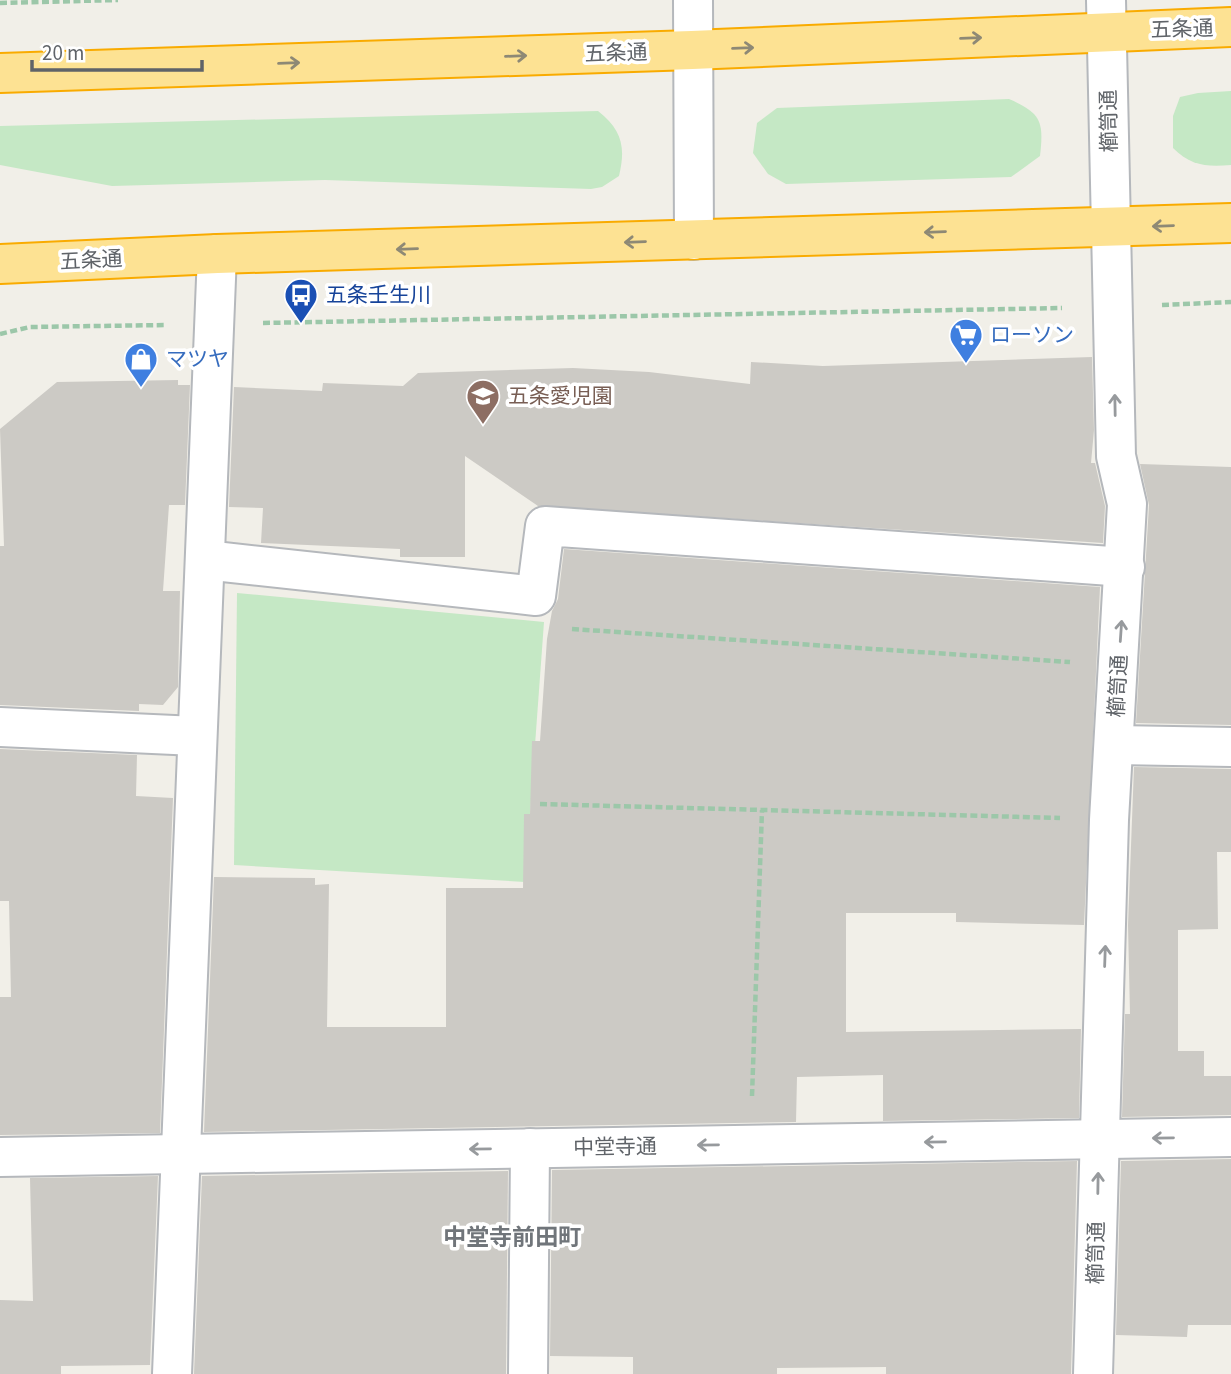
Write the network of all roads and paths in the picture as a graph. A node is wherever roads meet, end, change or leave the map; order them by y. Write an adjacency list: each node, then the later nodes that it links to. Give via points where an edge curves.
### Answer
1 (118, 0): 3 (path)
2 (693, 0): 6 (street)
3 (0, 3)
4 (1107, 16): 5 (highway, 五条通); 6 (highway, 五条通, one-way to 4); 9 (street, 櫛笥通)
5 (1231, 27)
6 (692, 50): 7 (highway, 五条通, one-way to 6); 10 (street)
7 (0, 73)
8 (1231, 223): 9 (highway, 五条通, one-way to 9)
9 (1112, 228): 10 (highway, 五条通, one-way to 10); 14 (street, 櫛笥通)
10 (694, 240): 11 (highway, 五条通, one-way to 11)
11 (217, 254): 12 (highway, 五条通); 15 (street)
12 (0, 264)
13 (1231, 302): 14 (path)
14 (1113, 307): 15 (path); 18 (street, 櫛笥通, one-way to 14, via 1127,504 1116,456)
15 (215, 324): 16 (path, via 30,327); 17 (street)
16 (0, 334)
17 (205, 560): 18 (street, via 536,596 545,526); 22 (street)
18 (1125, 567): 20 (street, 櫛笥通, one-way to 18)
19 (558, 628): 20 (path)
20 (1119, 666): 23 (street, 櫛笥通)
21 (0, 727): 22 (street)
22 (196, 736): 32 (street)
23 (1115, 745): 24 (street); 27 (street, 櫛笥通)
24 (1231, 747)
25 (540, 804): 26 (path)
26 (762, 810): 27 (path); 30 (path, via 751,1039)
27 (1109, 820): 29 (street, 櫛笥通, one-way to 27)
28 (1231, 1137): 29 (street, 中堂寺通, one-way to 29)
29 (1099, 1139): 30 (street, 中堂寺通, one-way to 30); 36 (street, 櫛笥通, one-way to 29)
30 (752, 1144): 31 (street, 中堂寺通, one-way to 31)
31 (530, 1148): 32 (street, 中堂寺通, one-way to 32); 35 (street)
32 (180, 1155): 33 (street, 中堂寺通); 34 (street)
33 (0, 1157)
34 (172, 1374)
35 (528, 1374)
36 (1094, 1374)

